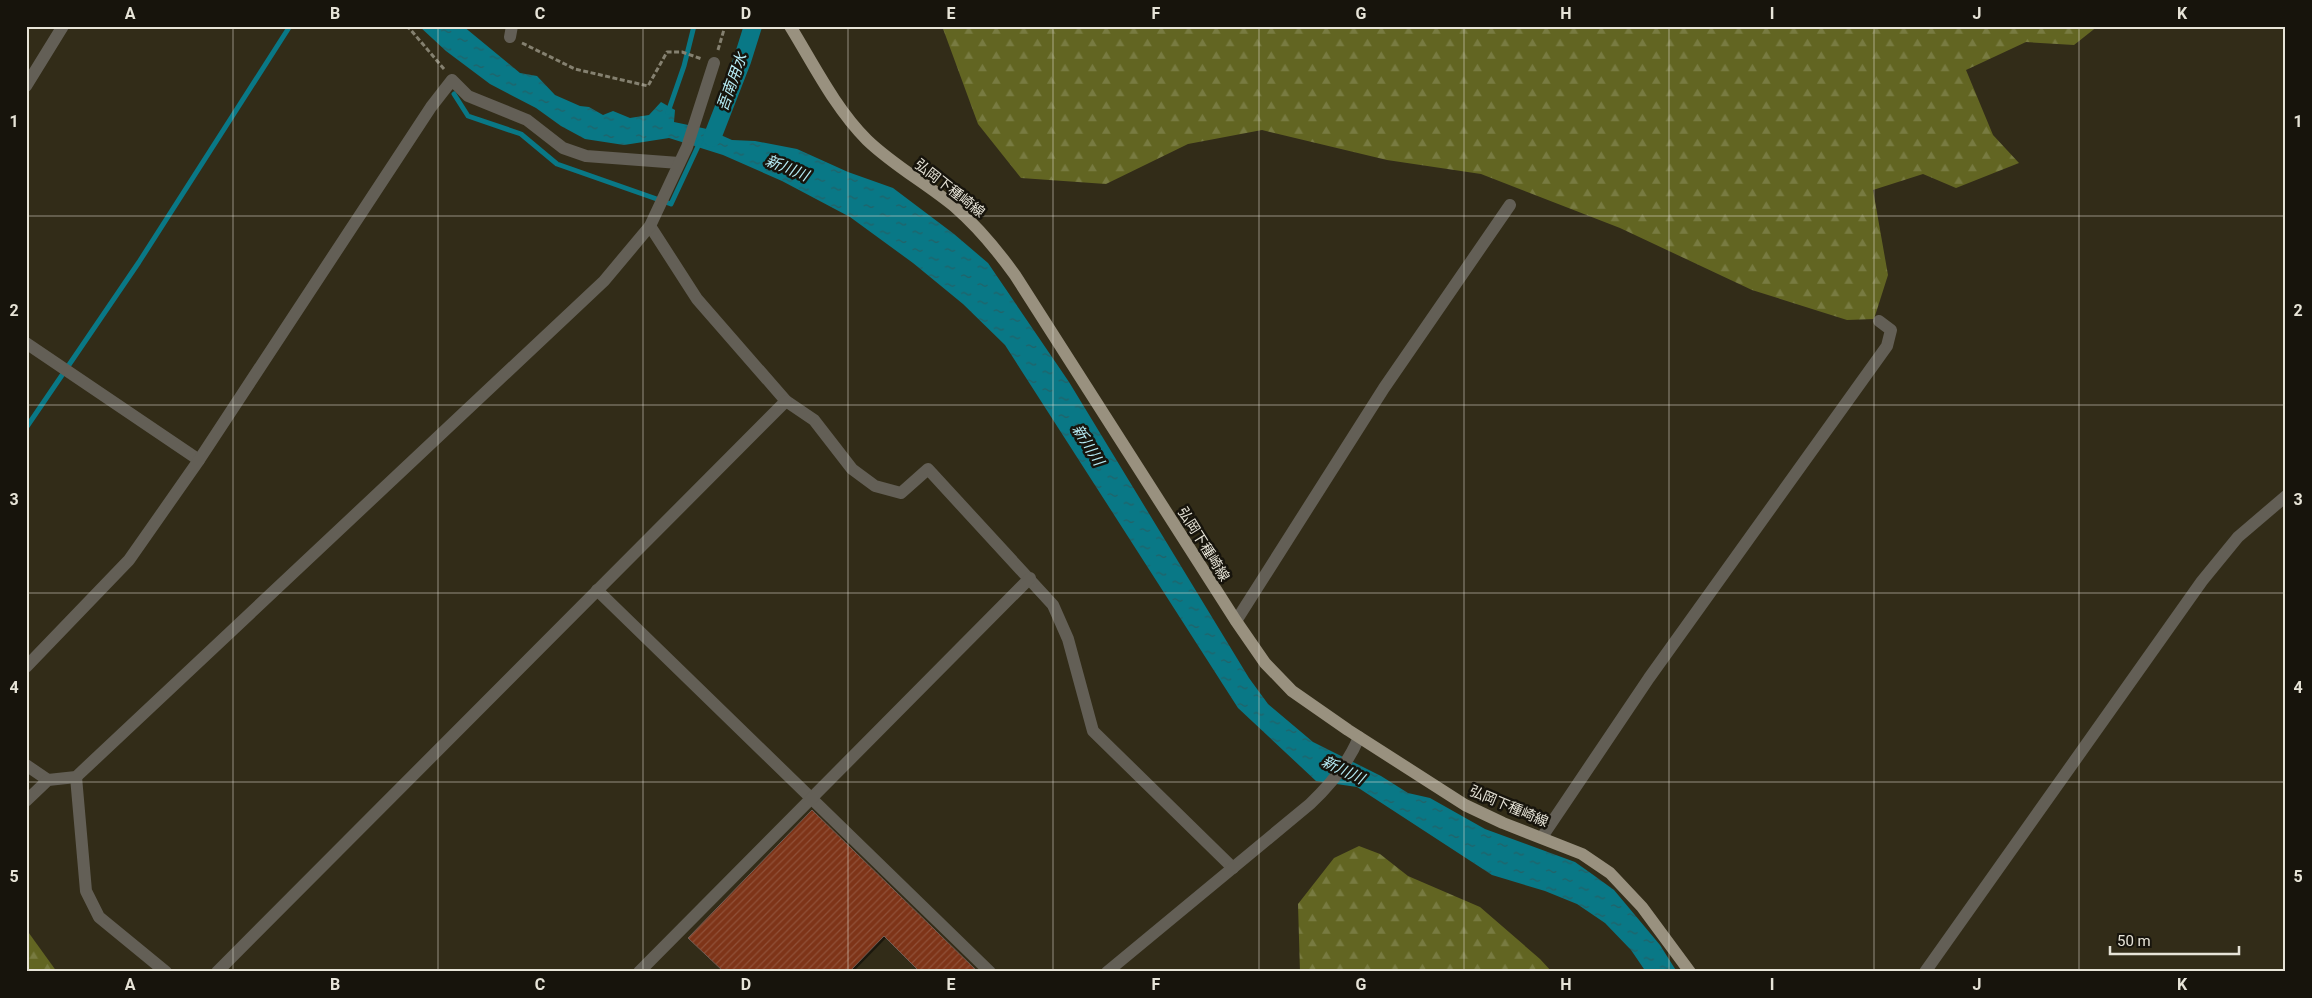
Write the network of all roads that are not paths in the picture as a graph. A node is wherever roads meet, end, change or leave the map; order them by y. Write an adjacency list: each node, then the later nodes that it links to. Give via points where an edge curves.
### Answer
1 (63, 26): 4 (street)
2 (790, 26): 15 (main road, 弘岡下種崎線, via 855,127 886,157 953,206 981,231 1016,275)
3 (714, 62): 5 (street, via 699,116)
4 (26, 86)
5 (679, 164): 7 (street); 11 (street, via 586,156 563,148 527,120 468,96 452,80)
6 (1510, 205): 15 (street, via 1384,388)
7 (650, 226): 10 (street, via 697,299); 19 (street, via 604,281)
8 (1879, 322): 23 (street, via 1891,330 1887,346 1649,678)
9 (26, 343): 11 (street)
10 (786, 401): 13 (street, via 814,420 852,469 875,486 901,493 928,469); 14 (street)
11 (199, 460): 16 (street, via 129,560)
12 (2286, 496): 31 (street, via 2238,537 2202,581)
13 (1030, 578): 21 (street); 24 (street, via 1053,605 1068,639 1093,731)
14 (598, 590): 21 (street); 26 (street)
15 (1236, 621): 17 (main road, 弘岡下種崎線, via 1265,663 1292,691)
16 (26, 666)
17 (1357, 743): 23 (main road, 弘岡下種崎線, via 1465,805); 24 (street, via 1323,792)
18 (26, 765): 20 (street)
19 (76, 777): 20 (street); 25 (street, via 86,891 99,917)
20 (48, 780): 22 (street)
21 (811, 797): 27 (street); 28 (street)
22 (26, 801)
23 (1542, 837): 30 (main road, 弘岡下種崎線, via 1582,854 1610,873 1642,907)
24 (1233, 868): 29 (street)
25 (166, 972)
26 (217, 972)
27 (639, 972)
28 (990, 972)
29 (1107, 972)
30 (1690, 972)
31 (1924, 972)

